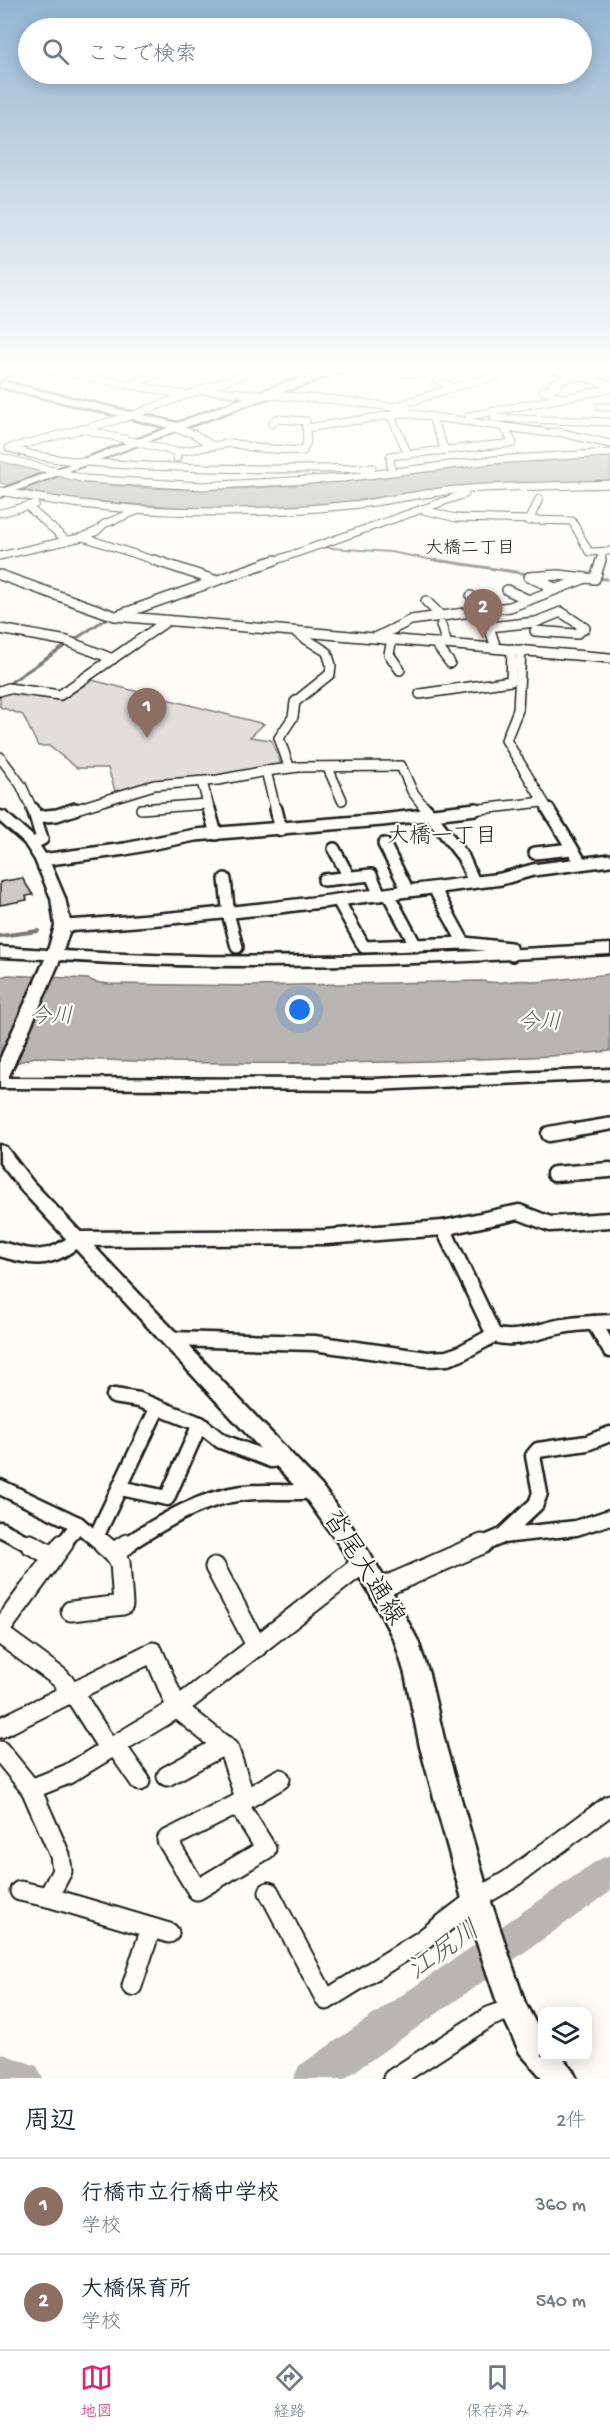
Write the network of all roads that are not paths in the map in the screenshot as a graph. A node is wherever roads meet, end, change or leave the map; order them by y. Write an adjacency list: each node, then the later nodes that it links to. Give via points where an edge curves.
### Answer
1 (26, 465): 10 (street)
2 (78, 465): 10 (main road)
3 (129, 465): 6 (street)
4 (222, 465): 8 (street)
5 (447, 465): 9 (street)
6 (174, 467): 8 (street)
7 (391, 468): 8 (street); 9 (street)
8 (219, 470)
9 (400, 470): 10 (street, via 277,483 203,486 122,483)
10 (55, 474): 13 (main road)
11 (610, 484): 12 (street)
12 (480, 489): 17 (street, via 352,505 261,511); 18 (street)
13 (4, 492): 15 (street)
14 (538, 499): 20 (street)
15 (44, 500): 16 (street); 17 (street)
16 (27, 506): 19 (street); 22 (street)
17 (143, 508): 21 (street)
18 (423, 510): 20 (street, via 456,518); 29 (street)
19 (0, 513)
20 (528, 520): 23 (street, via 565,517 572,521 589,552)
21 (83, 537): 22 (street); 29 (street)
22 (67, 540): 24 (street)
23 (607, 551): 26 (street)
24 (0, 556)
25 (610, 566): 26 (street)
26 (599, 567): 28 (street, via 595,579)
27 (0, 575): 38 (street)
28 (586, 578): 30 (street); 30 (street, via 529,577)
29 (214, 580): 38 (street)
30 (557, 589): 33 (street)
31 (507, 590): 33 (street)
32 (471, 596): 35 (street)
33 (529, 600): 35 (street, via 510,607)
34 (426, 602): 36 (street)
35 (485, 609): 36 (street)
36 (440, 615): 45 (street, via 411,620)
37 (522, 615): 40 (street)
38 (115, 616): 39 (street)
39 (167, 621): 44 (street); 53 (street)
40 (529, 623): 43 (street); 43 (street, via 561,612 585,628 576,634); 49 (street, via 489,627)
41 (441, 625): 48 (street)
42 (0, 630): 53 (street, via 67,641)
43 (535, 631): 51 (street)
44 (297, 632): 45 (street); 59 (street, via 327,652 332,670 296,702 293,717 279,738)
45 (375, 637): 46 (street)
46 (392, 639): 47 (street); 55 (street, via 389,654)
47 (435, 642): 48 (street); 54 (street)
48 (447, 644): 49 (street)
49 (496, 648): 50 (street)
50 (517, 650): 51 (street); 57 (street, via 511,681); 65 (street, via 519,710 506,741)
51 (545, 652): 52 (street)
52 (610, 658)
53 (113, 659): 56 (street, via 60,695 27,689)
54 (450, 663)
55 (400, 670)
56 (0, 691)
57 (420, 694)
58 (0, 757): 71 (street, via 24,789)
59 (289, 766): 60 (street); 61 (street)
60 (328, 768): 64 (street); 69 (street, via 400,765 412,791)
61 (266, 771): 62 (street); 72 (street)
62 (202, 782): 66 (street); 71 (street, via 154,785 57,815)
63 (153, 793): 68 (street)
64 (342, 800)
65 (542, 802): 69 (street); 77 (street)
66 (207, 804): 68 (street); 73 (street)
67 (141, 808): 68 (street)
68 (155, 808)
69 (429, 813): 72 (street); 85 (street, via 463,857)
70 (0, 815): 74 (main road)
71 (36, 817): 74 (street, via 42,839)
72 (281, 830): 73 (street)
73 (216, 834): 79 (street)
74 (32, 844): 79 (main road)
75 (384, 844): 87 (street)
76 (334, 849): 82 (street)
77 (572, 849): 78 (street); 81 (street)
78 (535, 853)
79 (42, 860): 91 (main road, via 58,898)
80 (610, 860): 81 (street)
81 (581, 863): 85 (street)
82 (349, 877): 84 (street); 88 (street, via 371,875)
83 (225, 879): 90 (street)
84 (324, 880)
85 (474, 882): 86 (street)
86 (434, 888): 87 (street); 92 (street)
87 (408, 891): 88 (street)
88 (384, 894): 89 (street); 93 (street)
89 (338, 900): 90 (street); 93 (street, via 364,947)
90 (230, 913): 91 (street); 94 (street)
91 (63, 926): 98 (main road)
92 (464, 944): 93 (street); 97 (street, via 504,946 510,948)
93 (416, 946)
94 (237, 947)
95 (610, 949): 97 (main road)
96 (0, 952): 98 (main road)
97 (512, 955): 98 (main road, via 381,960)
98 (52, 961): 100 (main road)
99 (610, 1074): 100 (main road, via 311,1086 40,1086)
100 (1, 1078)
101 (610, 1124): 102 (street)
102 (549, 1134)
103 (0, 1151): 108 (main road, 沓尾大通線)
104 (610, 1170): 105 (street)
105 (554, 1174)
106 (610, 1220): 107 (street, via 550,1224 519,1212)
107 (443, 1228): 108 (street, via 326,1237); 112 (street)
108 (77, 1239): 109 (street, via 57,1255 46,1258); 113 (main road, 沓尾大通線)
109 (0, 1249)
110 (610, 1322): 111 (street)
111 (594, 1323): 112 (street, via 561,1326 513,1340); 114 (street)
112 (495, 1335): 113 (street, via 459,1354 427,1359 314,1342)
113 (170, 1339): 119 (main road, 沓尾大通線)
114 (610, 1350)
115 (114, 1396): 116 (street, via 139,1400)
116 (157, 1409): 117 (street); 121 (street)
117 (200, 1424): 119 (street, via 221,1441 271,1460); 121 (street, via 167,1498)
118 (610, 1434): 126 (street, via 587,1443 538,1450 533,1456 540,1493 536,1504)
119 (284, 1458): 122 (main road, 沓尾大通線)
120 (0, 1487): 124 (street)
121 (120, 1488): 127 (street)
122 (313, 1491): 128 (street, via 241,1492 211,1500 151,1529); 130 (main road, 沓尾大通線)
123 (610, 1517): 126 (street, via 576,1528)
124 (78, 1524): 127 (street); 129 (street)
125 (0, 1529): 129 (street)
126 (502, 1536): 132 (street)
127 (96, 1538): 128 (street)
128 (113, 1553): 133 (street, via 120,1562 123,1605)
129 (53, 1556): 134 (street)
130 (363, 1563): 132 (main road, 沓尾大通線); 135 (street)
131 (214, 1567): 135 (street)
132 (380, 1589): 151 (main road, 沓尾大通線, via 406,1641 417,1674)
133 (71, 1611)
134 (0, 1632): 136 (street)
135 (257, 1647): 137 (street)
136 (73, 1692): 137 (street, via 153,1652); 138 (street); 140 (street)
137 (177, 1708): 139 (street); 140 (street)
138 (0, 1728)
139 (224, 1745): 142 (street); 146 (street, via 229,1750)
140 (112, 1747): 144 (street); 145 (street, via 68,1774)
141 (0, 1751): 145 (street)
142 (167, 1776)
143 (280, 1779): 146 (street)
144 (140, 1781)
145 (31, 1789): 150 (street, via 60,1855 62,1871)
146 (241, 1801): 146 (street, via 167,1840 196,1890 266,1849)
147 (610, 1805): 151 (street, via 509,1880)
148 (20, 1891): 150 (street)
149 (269, 1892): 151 (street, via 327,2000 421,1941)
150 (48, 1897): 152 (street, via 160,1930)
151 (476, 1899): 153 (main road, 沓尾大通線)
152 (132, 1986)
153 (513, 2008): 154 (street, via 489,2017); 155 (main road, 沓尾大通線, via 530,2043)
154 (393, 2079)
155 (562, 2079)

